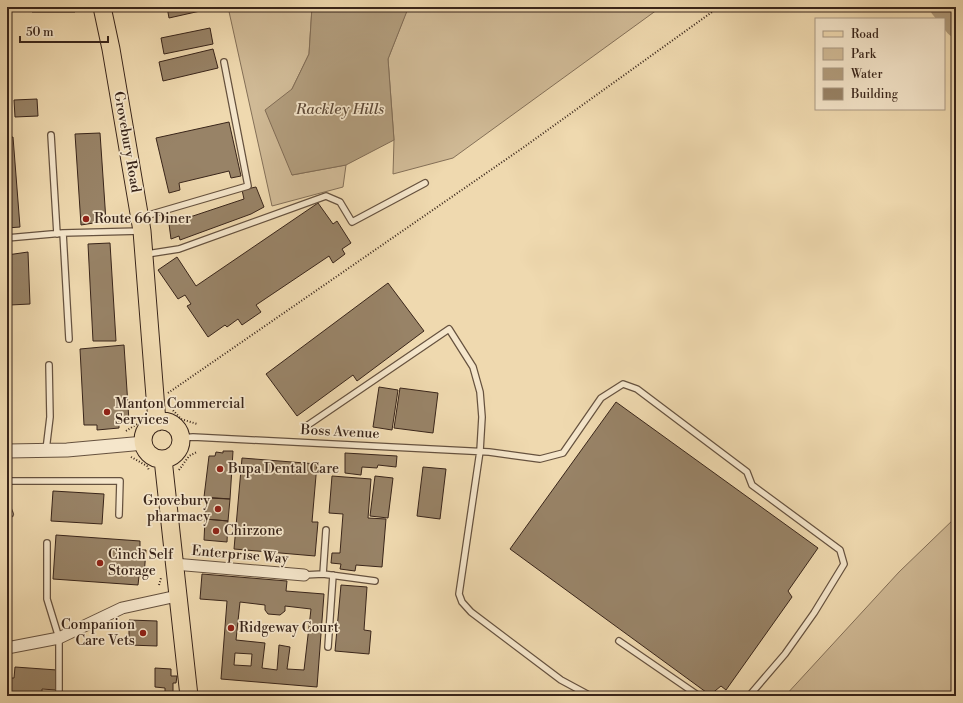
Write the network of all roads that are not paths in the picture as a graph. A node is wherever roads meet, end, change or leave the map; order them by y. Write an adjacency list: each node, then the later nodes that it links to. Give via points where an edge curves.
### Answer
1 (102, 7): 5 (main road, Grovebury Road)
2 (224, 62): 5 (lane, via 248,186)
3 (51, 135): 6 (lane)
4 (425, 183): 8 (lane, via 352,222 340,202 326,196 179,249)
5 (141, 225): 6 (lane); 8 (main road, Grovebury Road)
6 (60, 234): 7 (lane); 9 (lane)
7 (7, 238)
8 (144, 254): 11 (main road, Grovebury Road)
9 (68, 339)
10 (49, 365): 15 (lane, via 50,417)
11 (150, 418): 13 (main road, via 174,424); 14 (main road, via 144,434)
12 (308, 425): 17 (lane, via 448,329 464,350 478,379 482,417)
13 (181, 438): 17 (lane, Boss Avenue); 18 (main road, via 174,455)
14 (144, 443): 15 (street); 18 (main road, via 149,454)
15 (46, 450): 16 (street)
16 (7, 451)
17 (480, 451): 35 (lane, via 459,594 462,602 471,612 561,680); 39 (lane, Boss Avenue, via 540,459 563,452 601,398 623,384 637,389 747,472 752,485 840,550 844,564 818,607 785,654)
18 (163, 459): 25 (main road)
19 (7, 481): 22 (lane, via 120,481)
20 (7, 507): 21 (lane)
21 (10, 514)
22 (119, 515)
23 (326, 530): 26 (lane)
24 (46, 543): 31 (lane, via 47,599)
25 (174, 564): 27 (street, Enterprise Way); 30 (main road)
26 (322, 574): 27 (lane); 28 (lane)
27 (304, 575)
28 (333, 575): 29 (lane); 33 (lane)
29 (375, 581)
30 (177, 596): 31 (street, via 122,608); 37 (main road)
31 (59, 638): 34 (street); 36 (lane)
32 (619, 641): 38 (lane)
33 (328, 647)
34 (7, 648)
35 (586, 694)
36 (59, 696)
37 (189, 696)
38 (699, 696)
39 (749, 696)

